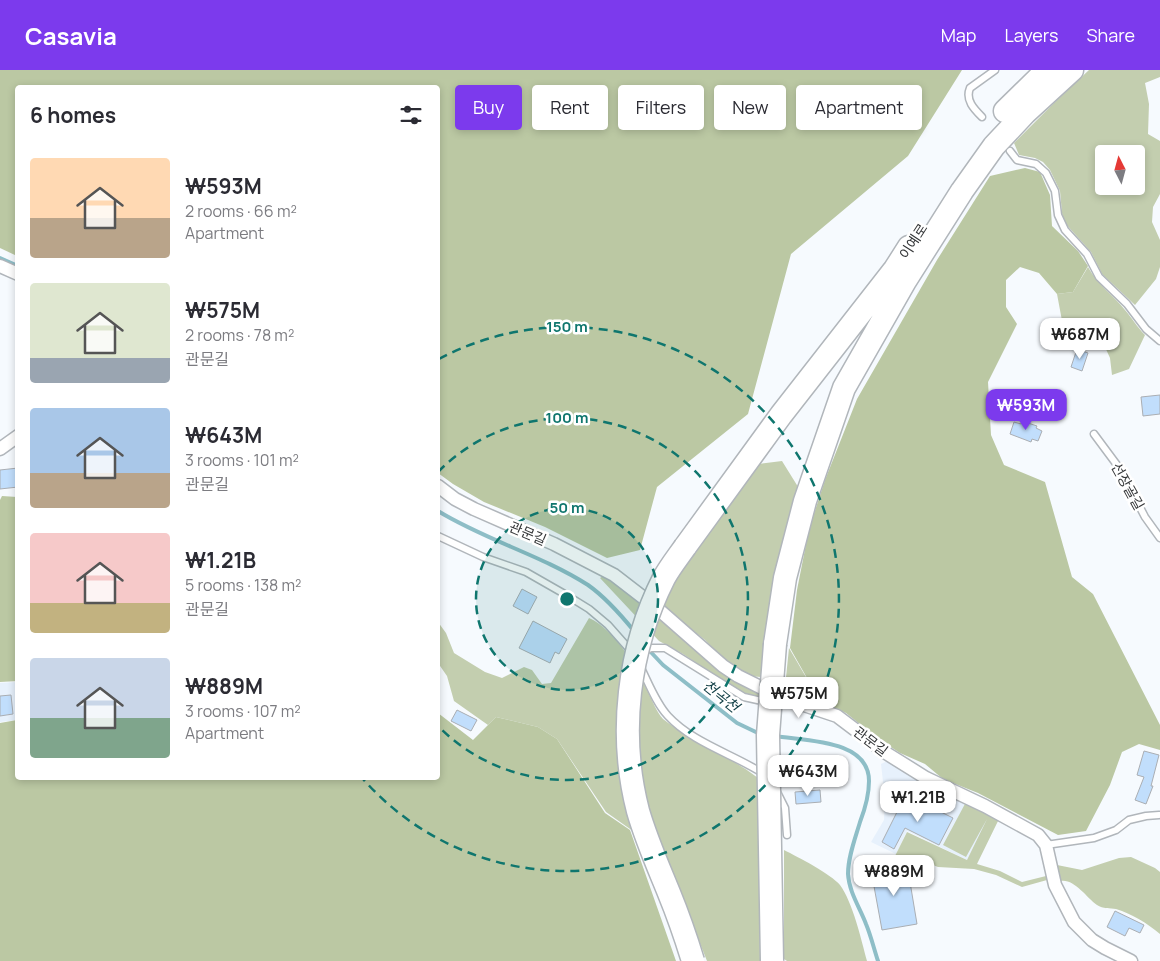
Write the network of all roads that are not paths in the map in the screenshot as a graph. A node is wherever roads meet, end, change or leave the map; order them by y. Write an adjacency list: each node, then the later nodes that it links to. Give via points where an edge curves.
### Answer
1 (995, 70): 4 (lane, via 968,92 971,105)
2 (1047, 70): 20 (highway, 이예로, bridge, via 983,137 895,269 781,415 686,547 665,577 647,614 636,650 630,693 629,763 638,811)
3 (1072, 70): 21 (highway, 이예로, bridge, via 1025,112 994,146 905,281 844,388 805,501 785,578 768,735)
4 (982, 117)
5 (1010, 151): 8 (lane, via 1017,160 1036,164 1046,173 1055,191 1064,230 1087,254 1099,277)
6 (0, 266): 7 (street)
7 (15, 273)
8 (1160, 341)
9 (1094, 434): 14 (lane, 선장골길, via 1120,469)
10 (15, 438): 11 (street)
11 (0, 449)
12 (440, 488): 16 (street, 관문길, via 474,509 614,575 723,666)
13 (440, 537): 15 (lane, via 483,557 520,569 576,600 608,624)
14 (1160, 538)
15 (634, 656): 16 (lane, via 648,649 665,648 744,697 765,702); 18 (lane, via 666,714 678,726 761,772 771,781 785,808)
16 (795, 703): 19 (street, 관문길, via 837,716 886,753 945,788 1029,829)
17 (1159, 815): 19 (lane, via 1129,820 1116,830 1094,838)
18 (787, 835)
19 (1046, 845): 22 (street, via 1055,885 1074,922 1092,940)
20 (693, 961)
21 (772, 961)
22 (1131, 961)

